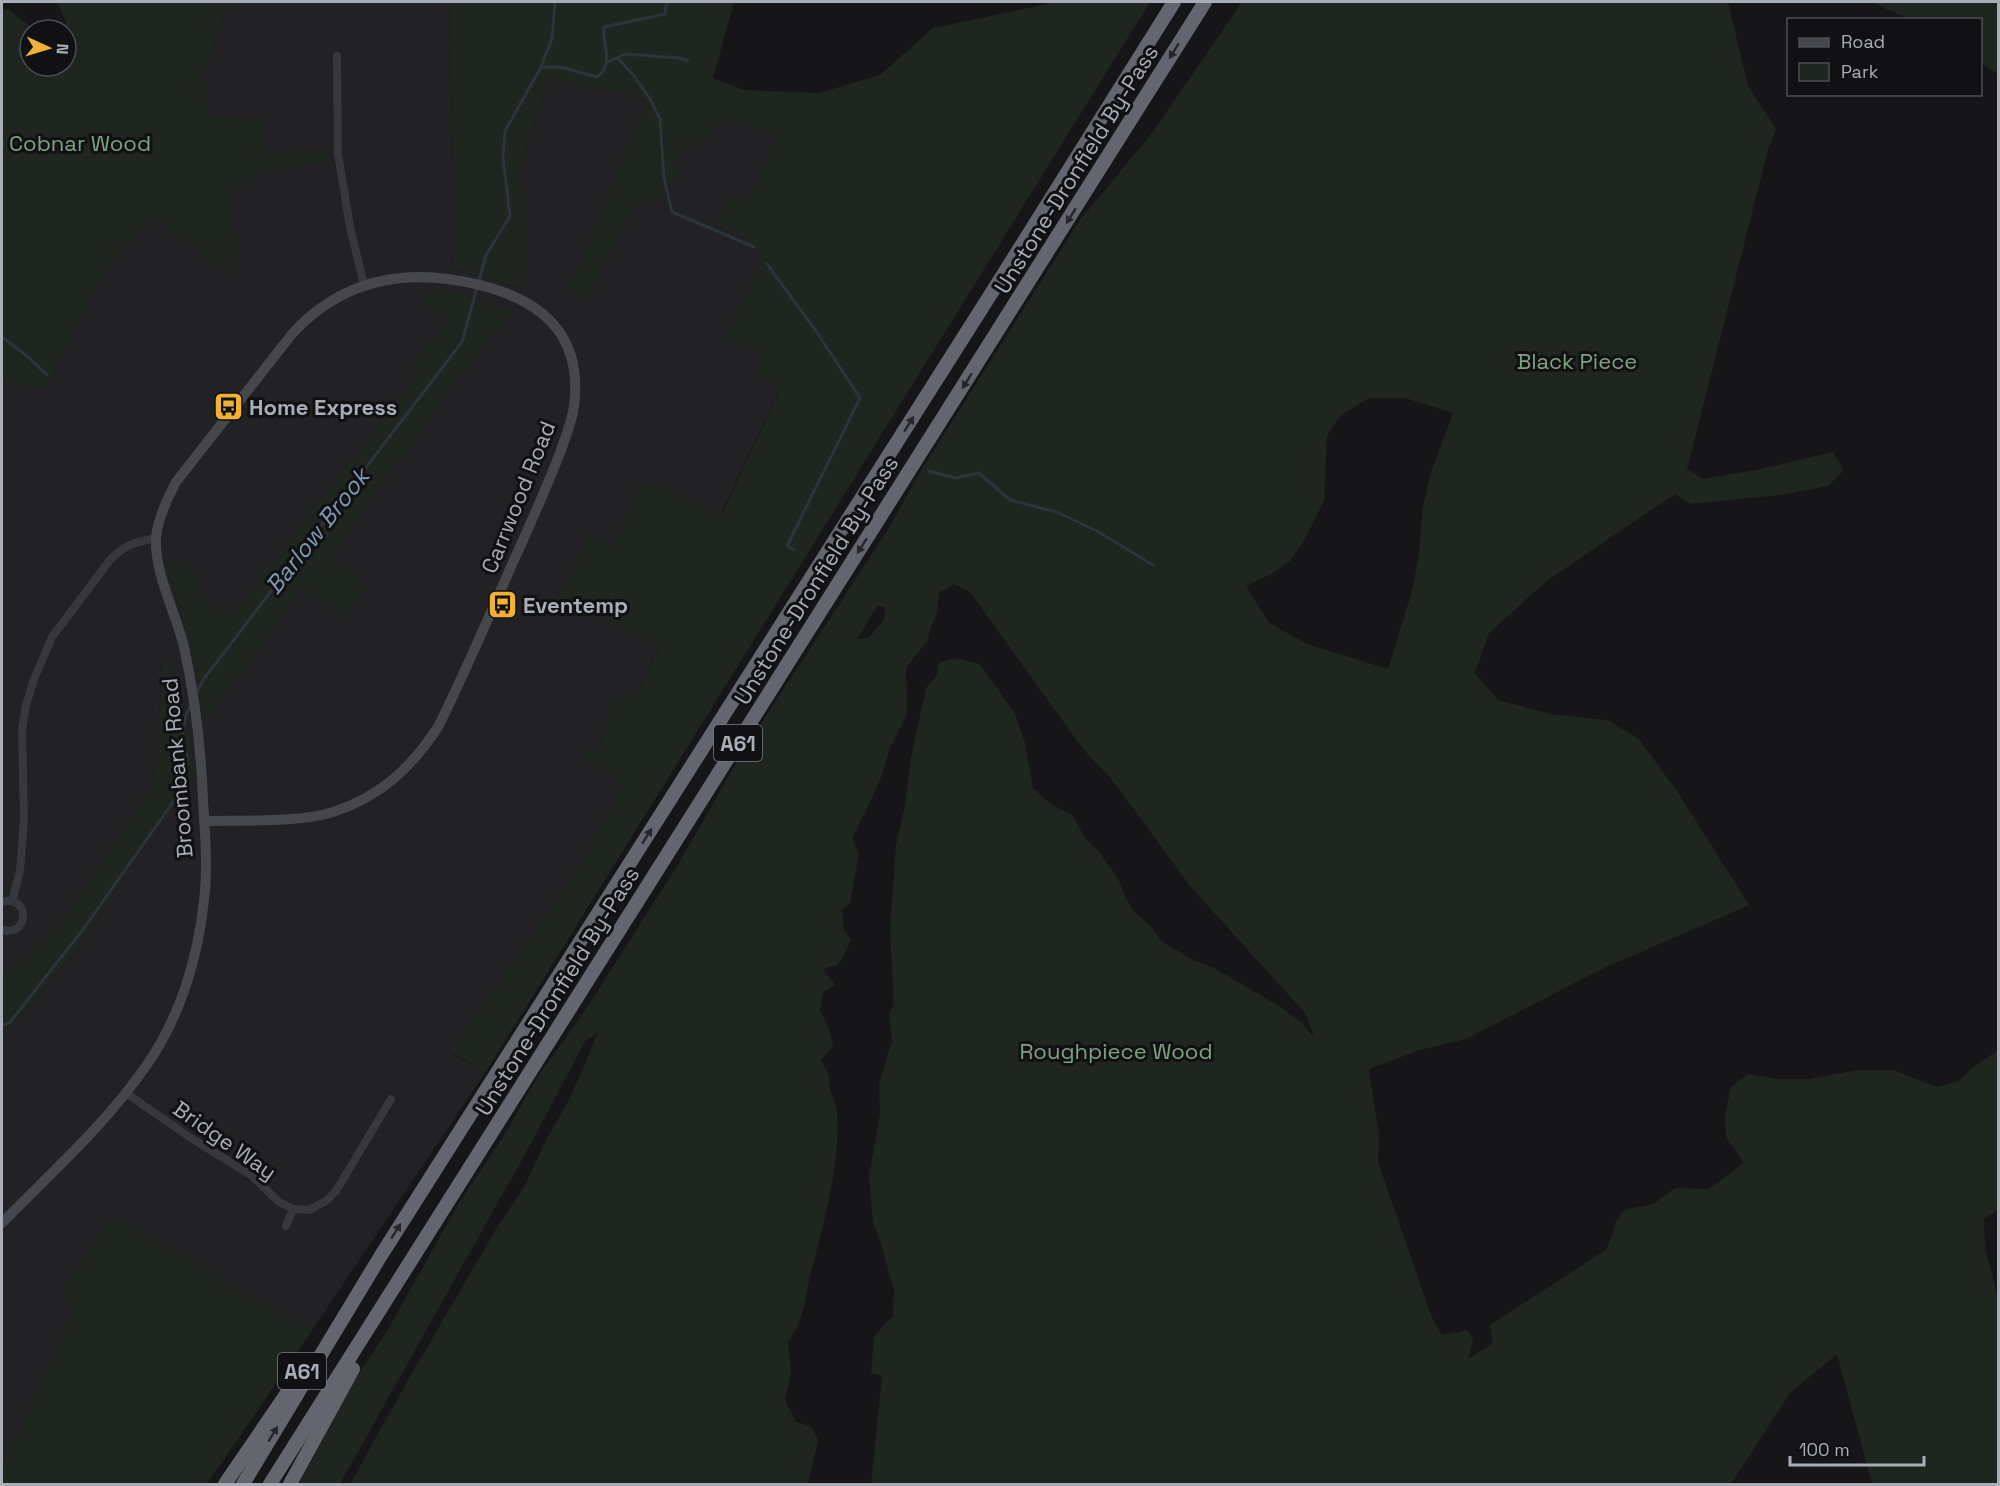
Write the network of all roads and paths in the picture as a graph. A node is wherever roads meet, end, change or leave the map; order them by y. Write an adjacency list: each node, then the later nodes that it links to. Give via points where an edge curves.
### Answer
1 (1174, 2): 16 (highway, Unstone-Dronfield By-Pass / A61, one-way to 1)
2 (1206, 2): 17 (highway, Unstone-Dronfield By-Pass / A61, one-way to 17)
3 (337, 56): 4 (street, via 338,154)
4 (364, 285): 5 (street, Broombank Road, via 422,276 495,290); 6 (street, Broombank Road, via 321,306 292,334 180,477 168,497)
5 (531, 304): 7 (street, Carrwood Road, via 553,323 566,342 574,362 574,408 548,484 438,728 413,762 391,783 331,813)
6 (156, 538): 7 (street, Broombank Road, via 164,585 179,626 191,682); 8 (street, via 134,542 110,560 52,637 36,673 22,730 24,819 20,871)
7 (204, 821): 11 (street, Broombank Road, via 204,899 194,958 180,1004 166,1032)
8 (12, 901): 9 (street); 10 (street, via 20,906 22,921 17,928)
9 (2, 902)
10 (2, 930)
11 (126, 1093): 13 (street, Bridge Way, via 251,1175 279,1202); 14 (street, Broombank Road)
12 (391, 1099): 13 (street, via 336,1191 309,1210)
13 (293, 1209): 15 (street)
14 (2, 1223)
15 (286, 1226)
16 (380, 1257): 18 (highway, A61); 19 (highway, Unstone-Dronfield By-Pass / A61, one-way to 16)
17 (386, 1303): 20 (highway, Unstone-Dronfield By-Pass / A61); 21 (highway, A61)
18 (225, 1485)
19 (243, 1485)
20 (270, 1485)
21 (290, 1485)

